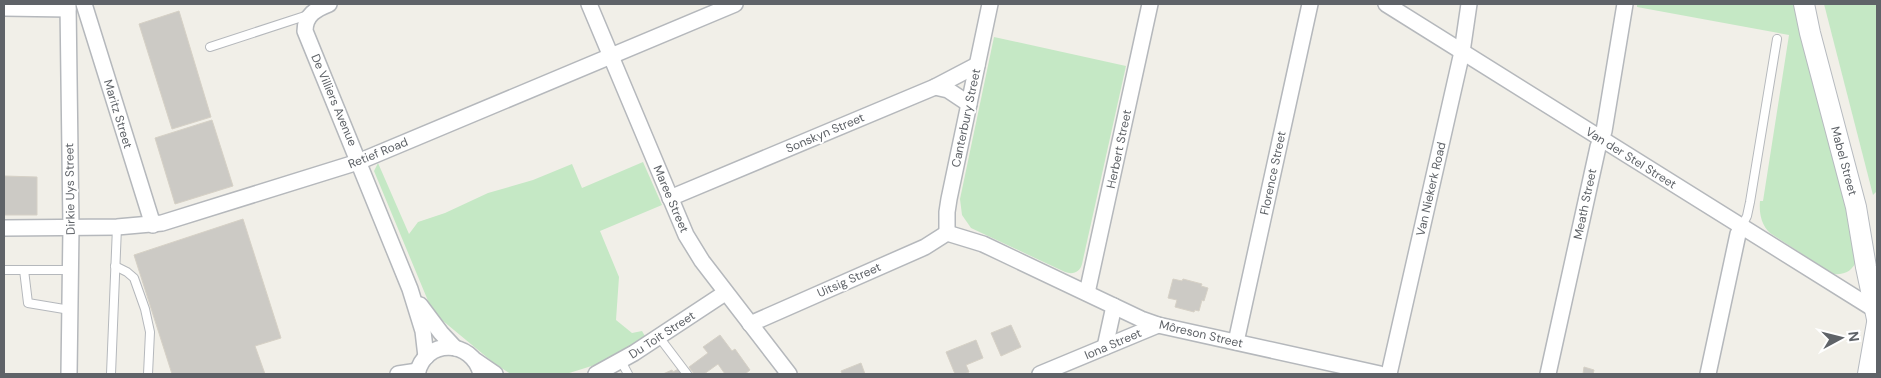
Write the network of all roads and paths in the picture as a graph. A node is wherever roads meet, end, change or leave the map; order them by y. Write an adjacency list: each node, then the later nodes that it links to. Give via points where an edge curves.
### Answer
1 (84, 4): 26 (street, Maritz Street)
2 (329, 4): 14 (street)
3 (589, 4): 18 (street, Maree Street)
4 (734, 4): 18 (street, Retief Road)
5 (990, 4): 19 (street, Canterbury Street)
6 (1150, 4): 38 (street, Herbert Street)
7 (1310, 4): 45 (street, Florence Street)
8 (1386, 4): 17 (street, Van der Stel Street)
9 (1469, 4): 17 (street, Van Niekerk Road)
10 (1625, 4): 23 (street, Meath Street)
11 (1804, 4): 41 (street, Mabel Street, via 1856,207)
12 (68, 6): 13 (street); 29 (street, Dirkie Uys Street)
13 (4, 8)
14 (310, 15): 16 (lane); 24 (street, De Villiers Avenue, via 305,31)
15 (1777, 40): 30 (lane, via 1750,202)
16 (210, 47)
17 (1462, 52): 23 (street, Van der Stel Street); 64 (street, Van Niekerk Road)
18 (611, 55): 24 (street, Retief Road); 25 (street, Maree Street)
19 (977, 64): 20 (street, Sonskyn Street); 21 (street, Canterbury Street)
20 (935, 87): 21 (street, via 956,85); 22 (street, via 948,90); 25 (street, Sonskyn Street)
21 (972, 88): 22 (street, Canterbury Street)
22 (969, 104): 31 (street, Canterbury Street, via 949,199)
23 (1601, 139): 30 (street, Van der Stel Street); 65 (street, Meath Street)
24 (358, 162): 26 (street, Retief Road); 36 (street, De Villiers Avenue)
25 (670, 198): 37 (street, Maree Street, via 686,235)
26 (153, 225): 27 (street, Retief Road)
27 (116, 227): 29 (street, Retief Road); 32 (lane)
28 (4, 228): 29 (street, Retief Road)
29 (71, 228): 35 (street, Dirkie Uys Street)
30 (1741, 228): 41 (street, Van der Stel Street); 66 (street)
31 (948, 233): 38 (street, Môreson Street, via 983,244); 42 (street, Uitsig Street, via 926,247)
32 (115, 266): 54 (lane); 55 (lane, via 134,278 145,308 150,332)
33 (4, 270): 34 (lane)
34 (24, 270): 35 (lane); 40 (lane, via 28,303)
35 (70, 270): 40 (street, Dirkie Uys Street)
36 (410, 289): 46 (street, De Villiers Avenue); 48 (street, De Villiers Avenue, via 423,331)
37 (725, 293): 42 (street, Maree Street); 44 (street, Du Toit Street)
38 (1087, 293): 39 (street, Môreson Street)
39 (1114, 306): 43 (street, Môreson Street); 47 (street)
40 (70, 310): 53 (street, Dirkie Uys Street)
41 (1877, 316): 67 (street)
42 (750, 324): 61 (street, Maree Street)
43 (1158, 325): 45 (street, Môreson Street); 47 (street, Iona Street)
44 (659, 337): 50 (street, Du Toit Street); 60 (lane)
45 (1236, 342): 63 (street, Môreson Street)
46 (455, 348): 48 (street, via 439,349); 49 (street, De Villiers Avenue)
47 (1105, 348): 51 (street, Iona Street)
48 (426, 357): 52 (street)
49 (474, 360): 57 (street); 58 (street)
50 (625, 368): 59 (street, Du Toit Street)
51 (1060, 371): 62 (street, Iona Street)
52 (417, 372): 56 (street)
53 (68, 374)
54 (111, 374)
55 (148, 374)
56 (398, 374)
57 (481, 374)
58 (495, 374)
59 (596, 374)
60 (688, 374)
61 (789, 374)
62 (1040, 374)
63 (1380, 374)
64 (1389, 374)
65 (1548, 374)
66 (1708, 374)
67 (1868, 374)

